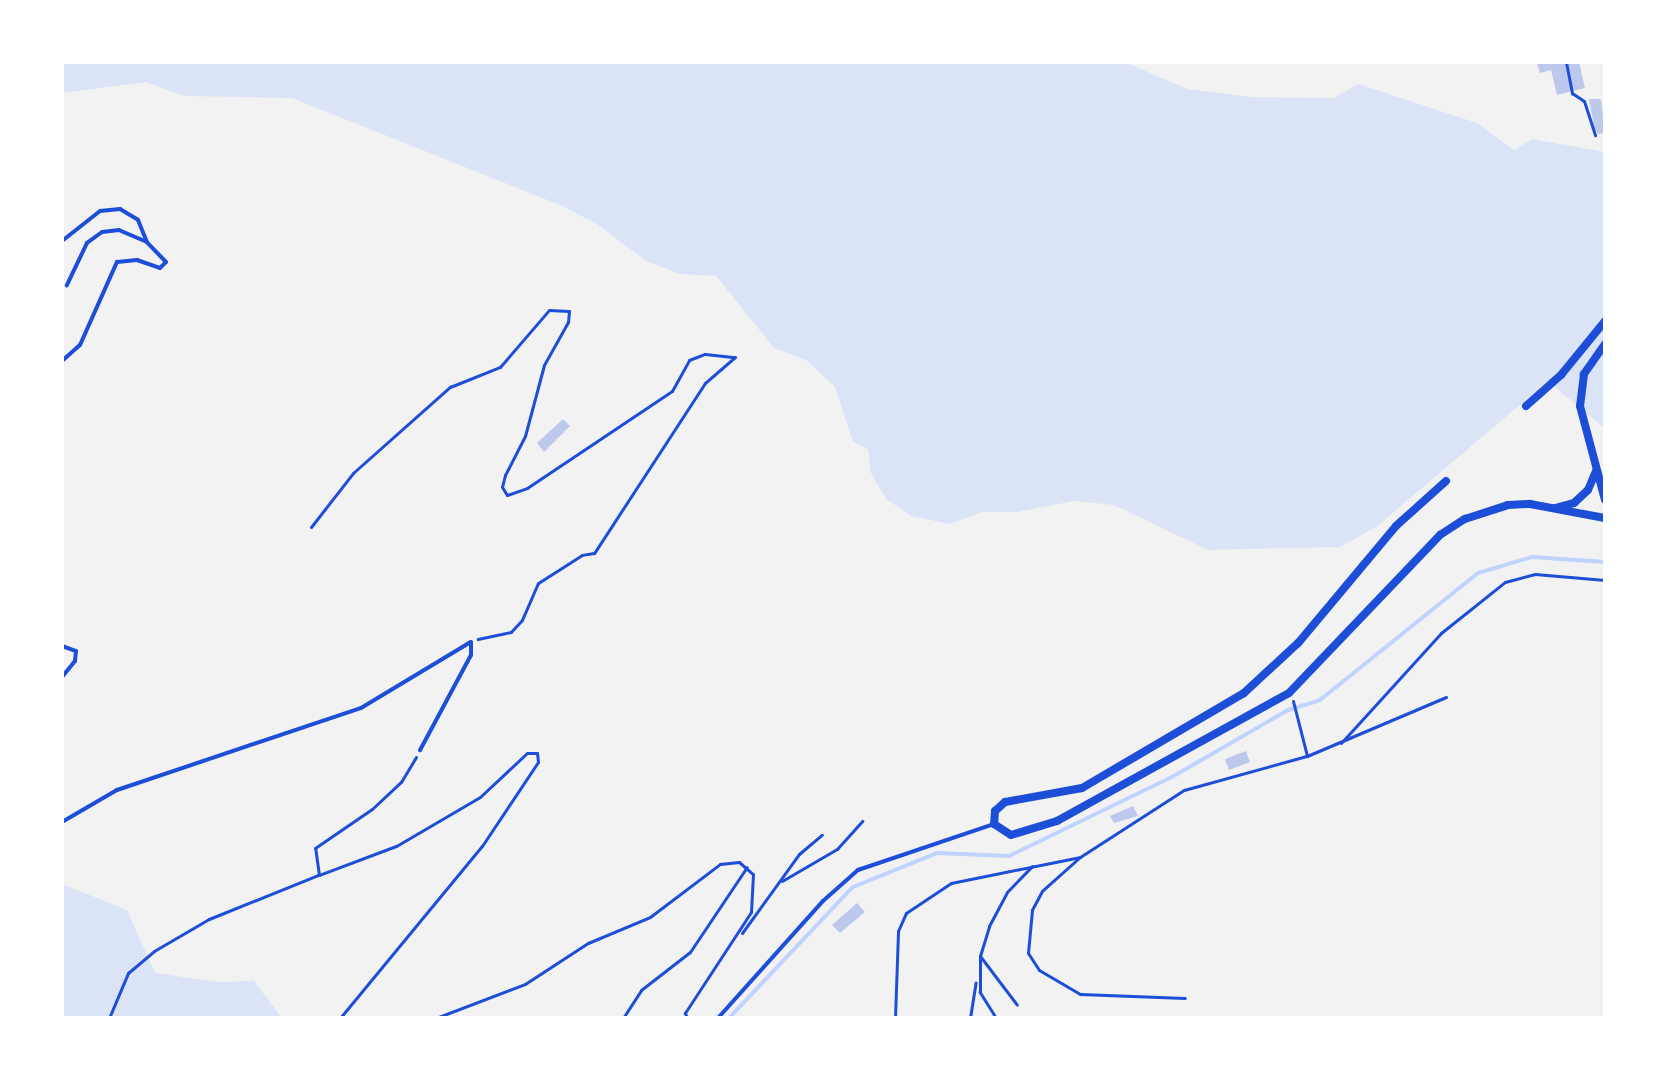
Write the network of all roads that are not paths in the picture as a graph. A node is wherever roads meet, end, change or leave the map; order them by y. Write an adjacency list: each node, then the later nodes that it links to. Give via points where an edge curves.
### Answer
1 (62, 241): 2 (lane, via 100,211 120,209 138,220)
2 (147, 242): 3 (lane, via 119,230 102,232 87,243); 6 (lane, via 166,262 160,268 137,260 117,262 80,345)
3 (67, 285)
4 (1605, 321): 7 (street, via 1561,375)
5 (1605, 344): 8 (street, via 1584,374 1580,406)
6 (62, 361)
7 (1526, 406)
8 (1596, 471): 10 (street); 11 (street, via 1588,490 1574,503)
9 (1446, 481): 17 (street, via 1396,526 1298,643 1244,693 1082,788 1005,802 995,811)
10 (1605, 500)
11 (1551, 509): 12 (street); 17 (street, via 1508,505 1465,519 1440,535 1289,693 1057,821 1011,835)
12 (1605, 518)
13 (62, 646): 14 (lane, via 76,651)
14 (62, 677)
15 (420, 750): 16 (lane, via 471,655 471,642 361,708 117,790)
16 (62, 822)
17 (994, 824): 18 (lane, via 858,870)
18 (718, 1018)

